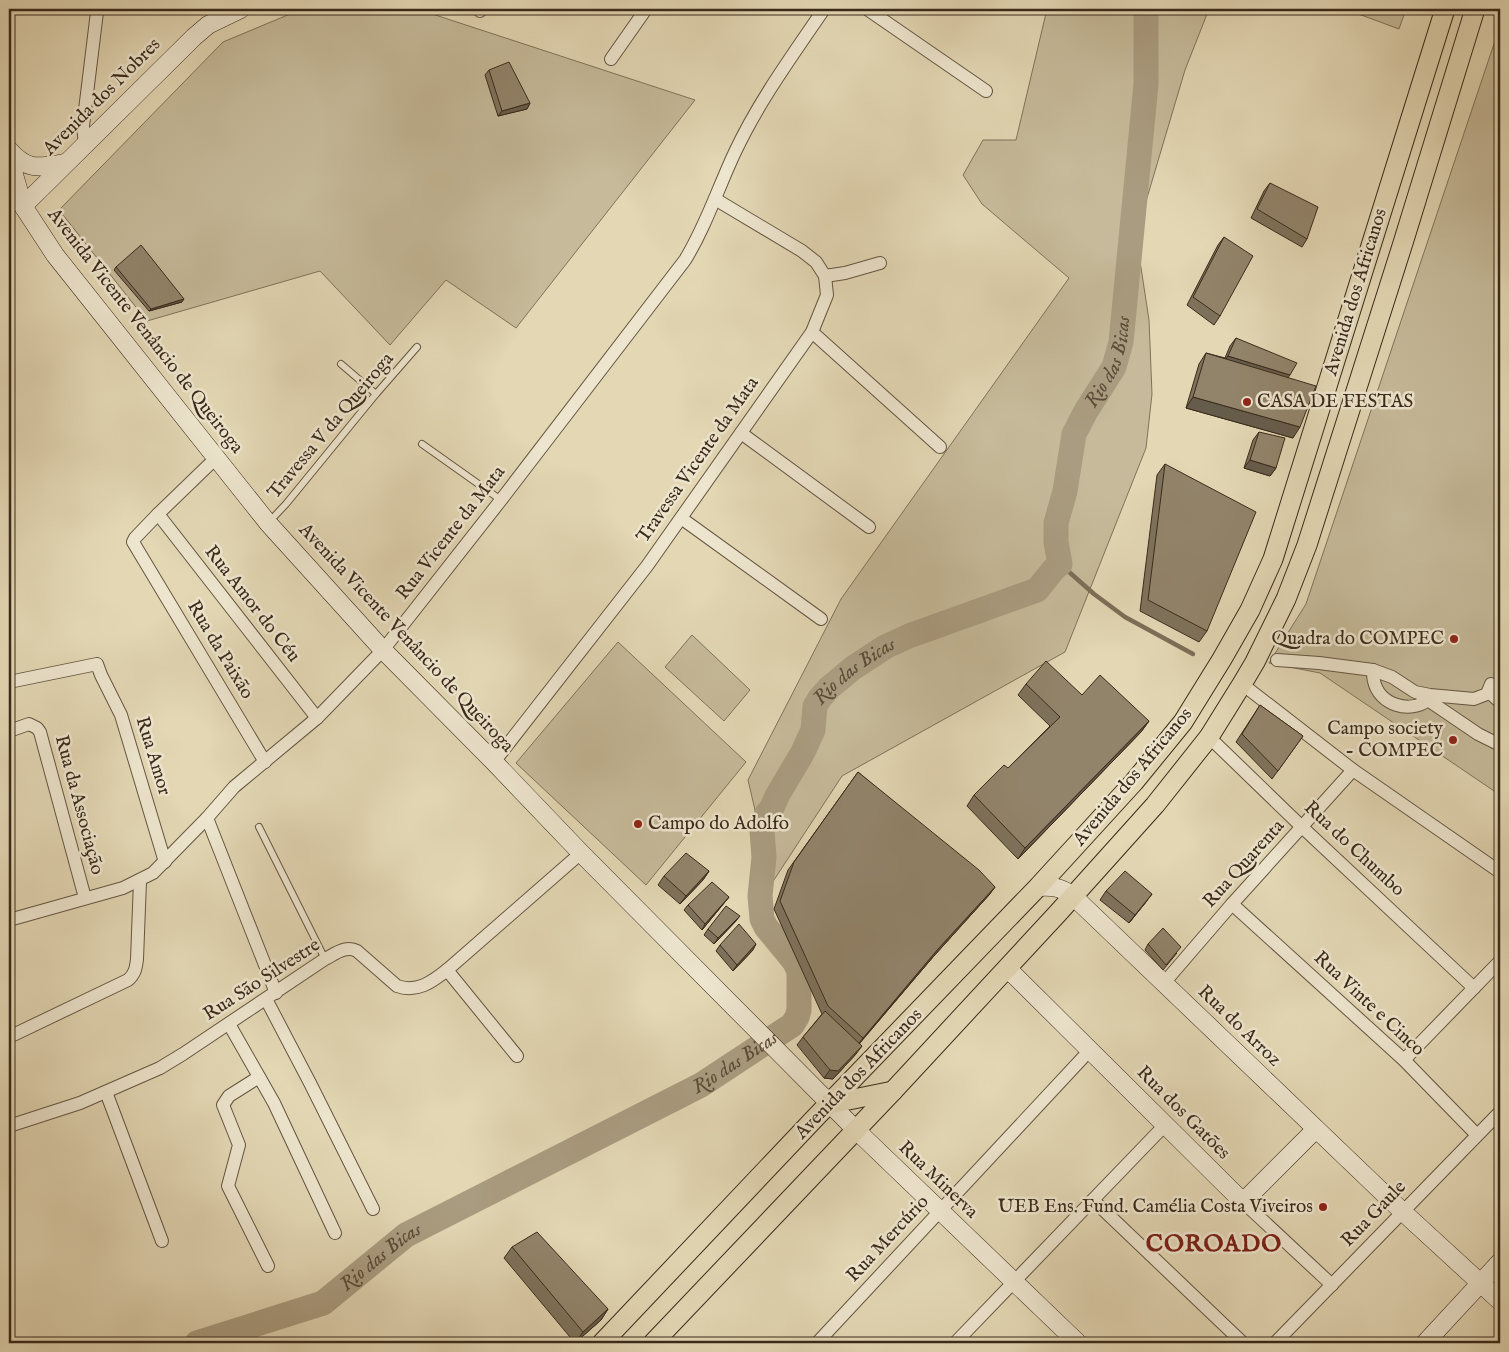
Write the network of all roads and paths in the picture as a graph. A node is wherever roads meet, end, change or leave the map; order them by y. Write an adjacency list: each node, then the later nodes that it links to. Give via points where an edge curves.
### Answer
1 (241, 9): 10 (street, Avenida dos Nobres, via 208,25)
2 (646, 9): 8 (street)
3 (824, 9): 14 (street, Rua Vicente da Mata, via 759,106)
4 (867, 9): 9 (street)
5 (1445, 9): 54 (main road, Avenida dos Africanos, via 1273,559 1250,610 1183,722 1134,782)
6 (1474, 9): 36 (main road, Avenida dos Africanos, via 1307,545 1286,599)
7 (98, 10): 10 (street, via 84,126)
8 (611, 59)
9 (986, 91)
10 (85, 144): 13 (street, Avenida dos Nobres)
11 (9, 150): 13 (street, via 23,164 30,166)
12 (9, 157): 15 (street, Avenida Vicente Venâncio de Queiroga)
13 (66, 163): 15 (street, Avenida dos Nobres)
14 (715, 199): 17 (street, via 802,251 816,262); 26 (street, Rua Vicente da Mata, via 685,260)
15 (16, 207): 25 (street, Avenida Vicente Venâncio de Queiroga)
16 (880, 263): 17 (street)
17 (825, 276): 18 (street, Travessa Vicente da Mata, via 827,295)
18 (812, 332): 22 (street, Travessa Vicente da Mata); 24 (street)
19 (417, 347): 21 (lane, Travessa V da Queiroga)
20 (342, 364): 21 (lane)
21 (376, 394): 29 (lane, Travessa V da Queiroga)
22 (741, 433): 28 (street, Travessa Vicente da Mata); 30 (street)
23 (422, 444): 26 (lane)
24 (940, 447)
25 (216, 457): 27 (street); 29 (street, Avenida Vicente Venâncio de Queiroga)
26 (502, 500): 32 (street, Rua Vicente da Mata)
27 (158, 514): 40 (street, Rua Amor do Céu); 44 (street, Rua da Paixão, via 134,540 134,545)
28 (681, 518): 31 (street); 45 (street, Travessa Vicente da Mata)
29 (268, 523): 32 (street, Avenida Vicente Venâncio de Queiroga)
30 (869, 526)
31 (821, 619)
32 (383, 650): 40 (street, Rua Vicente da Mata); 45 (street, Avenida Vicente Venâncio de Queiroga)
33 (1277, 660): 34 (street)
34 (1373, 670): 37 (street, via 1392,677); 38 (street, via 1376,688 1386,700 1412,708)
35 (9, 682): 51 (street, Rua Amor, via 97,664 121,714)
36 (1242, 684): 42 (main road, Avenida dos Africanos); 46 (street)
37 (1415, 692): 38 (street); 39 (street, via 1474,699 1487,694 1490,688)
38 (1428, 700): 43 (street)
39 (1500, 702)
40 (317, 718): 44 (street, Rua Vicente da Mata)
41 (9, 731): 56 (street, Rua da Associação, via 29,724 40,732)
42 (1209, 737): 49 (street, Rua do Chumbo); 55 (main road, Avenida dos Africanos, via 1155,805)
43 (1496, 744)
44 (265, 762): 47 (street, Rua Vicente da Mata, via 234,787)
45 (494, 762): 50 (street, Avenida Vicente Venâncio de Queiroga)
46 (1353, 770): 49 (street, Rua Quarenta); 52 (street)
47 (207, 818): 51 (street, Rua Vicente da Mata); 65 (street)
48 (260, 827): 59 (lane)
49 (1302, 827): 57 (street, Rua Quarenta); 64 (street, Rua do Chumbo)
50 (581, 853): 62 (street, Rua São Silvestre); 74 (street, Avenida Vicente Venâncio de Queiroga)
51 (165, 862): 53 (street, Rua Vicente da Mata)
52 (1500, 872)
53 (140, 881): 56 (street, Rua Vicente da Mata); 67 (street, via 138,959 132,976)
54 (1038, 887): 55 (street, Rua do Arroz, via 1064,889); 74 (main road, Avenida dos Africanos)
55 (1073, 896): 61 (main road, Avenida dos Africanos); 63 (street, Rua do Arroz)
56 (84, 898): 58 (street, Rua Vicente da Mata)
57 (1232, 904): 63 (street, Rua Quarenta); 70 (street, Rua Vinte e Cinco)
58 (9, 917)
59 (325, 959): 62 (street, Rua São Silvestre, via 352,948 391,982 405,989 427,984); 65 (street, Rua São Silvestre)
60 (1500, 961): 64 (street)
61 (1007, 968): 68 (street, Rua dos Gatões); 72 (main road, Avenida dos Africanos)
62 (447, 970): 69 (street)
63 (1164, 983): 78 (street, Rua do Arroz)
64 (1474, 988): 70 (street)
65 (271, 996): 66 (street, Rua São Silvestre); 83 (street)
66 (228, 1024): 71 (street); 73 (street, Rua São Silvestre, via 160,1068)
67 (9, 1037)
68 (1090, 1050): 76 (street, Rua dos Gatões); 84 (street, Rua Mercúrio)
69 (517, 1056)
70 (1404, 1060): 80 (street, Rua Vinte e Cinco)
71 (259, 1076): 86 (street); 89 (street, via 229,1096 223,1105 239,1145 228,1186)
72 (893, 1091): 74 (main road); 79 (main road, Avenida dos Africanos)
73 (106, 1092): 77 (street, Rua São Silvestre, via 80,1104); 87 (street)
74 (829, 1104): 79 (street, Rua Minerva); 94 (main road, Avenida dos Africanos)
75 (1500, 1112): 80 (street, Rua Gaule)
76 (1165, 1125): 81 (street); 82 (street, Rua dos Gatões)
77 (9, 1126)
78 (1316, 1129): 82 (street); 85 (street, Rua do Arroz)
79 (856, 1130): 84 (street, Rua Minerva); 95 (main road, Avenida dos Africanos)
80 (1477, 1135): 85 (street, Rua Gaule)
81 (1093, 1200): 90 (street); 99 (street)
82 (1243, 1202): 92 (street, Rua dos Gatões)
83 (372, 1208)
84 (940, 1211): 90 (street, Rua Minerva); 96 (street, Rua Mercúrio)
85 (1403, 1212): 91 (street, Rua do Arroz); 92 (street, Rua Gaule)
86 (335, 1234)
87 (162, 1241)
88 (1500, 1262): 91 (street)
89 (268, 1266)
90 (1014, 1282): 97 (street); 98 (street, Rua Minerva)
91 (1480, 1283): 93 (street, Rua do Arroz); 101 (street)
92 (1332, 1285): 100 (street, Rua Gaule)
93 (1500, 1301)
94 (602, 1343)
95 (653, 1343)
96 (817, 1343)
97 (955, 1343)
98 (1078, 1343)
99 (1243, 1343)
100 (1275, 1343)
101 (1425, 1343)

